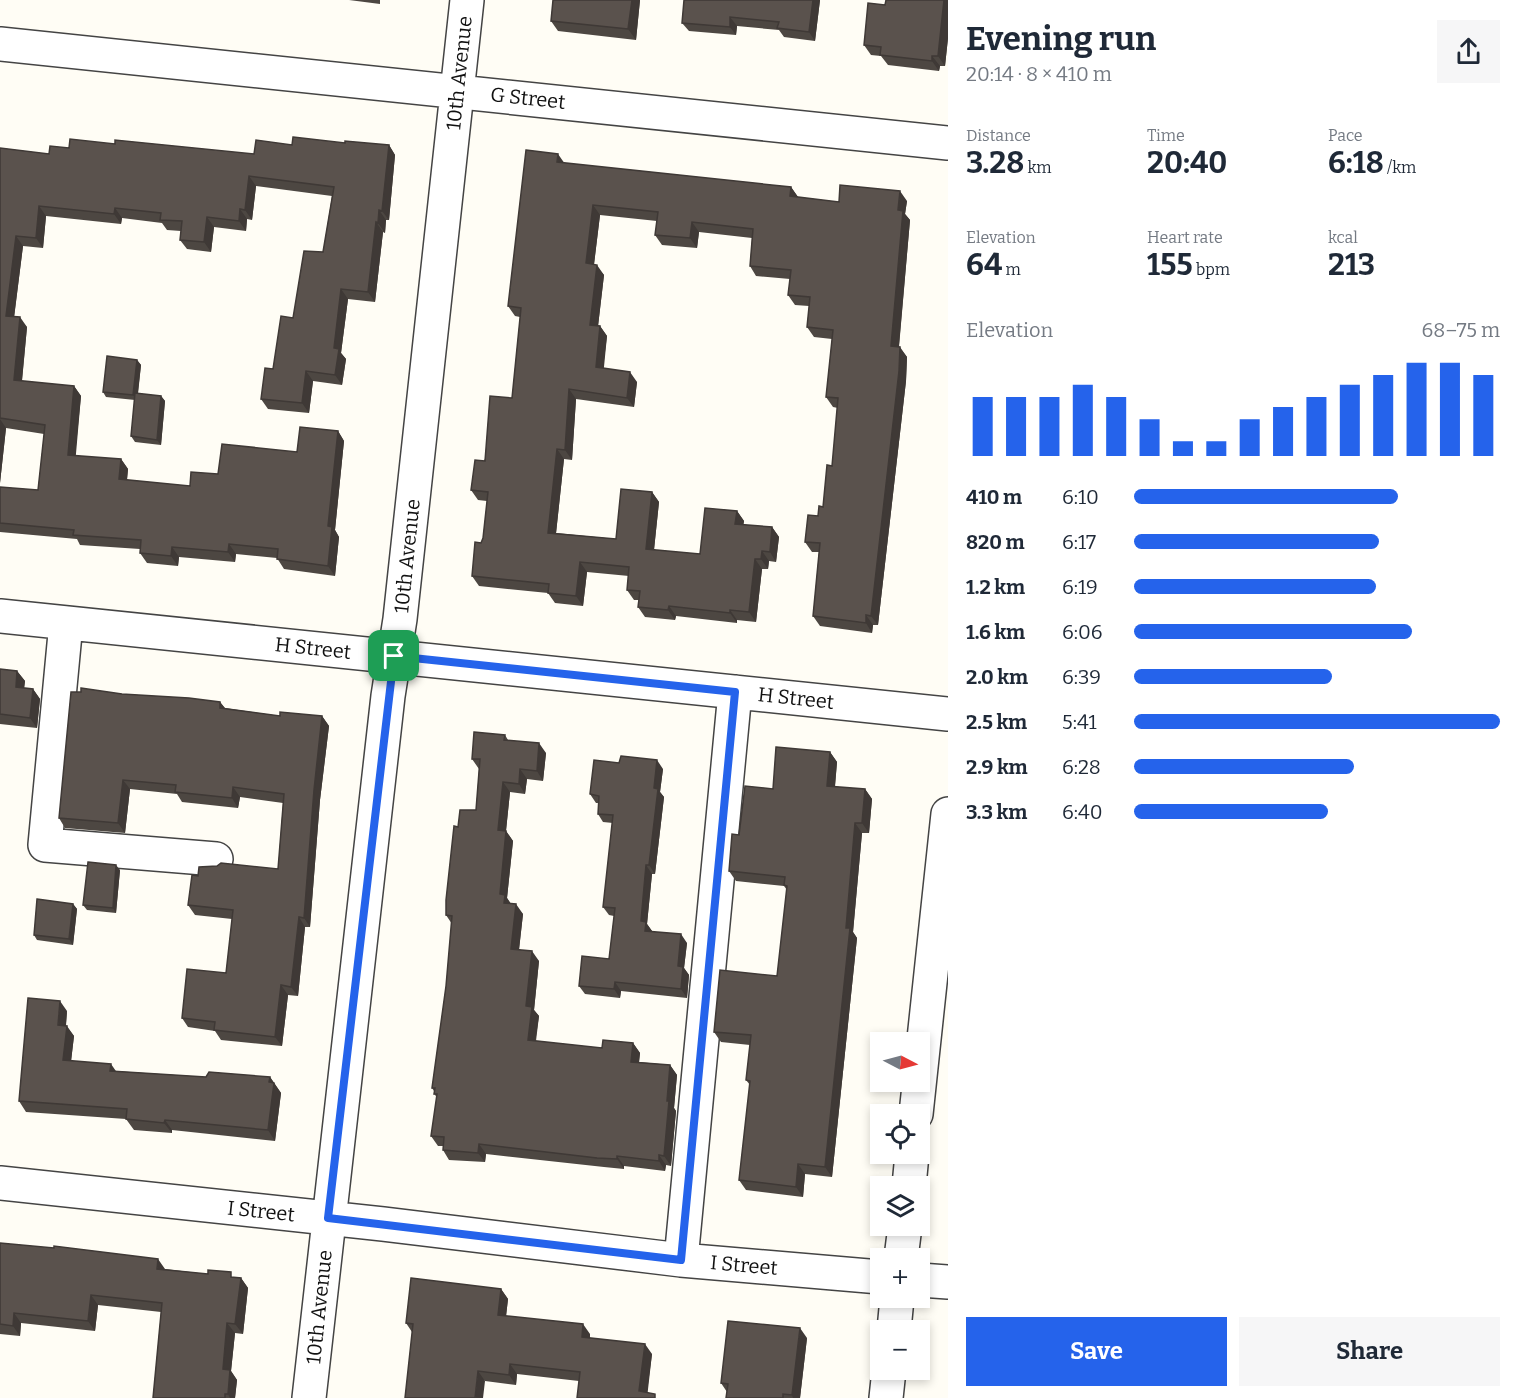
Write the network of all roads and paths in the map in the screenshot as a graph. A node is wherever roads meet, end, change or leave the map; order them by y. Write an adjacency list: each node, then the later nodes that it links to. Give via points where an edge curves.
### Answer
1 (467, 0): 3 (street, 10th Avenue)
2 (0, 44): 3 (street, G Street)
3 (457, 90): 4 (street, G Street); 7 (street, 10th Avenue)
4 (948, 143)
5 (0, 616): 6 (street, H Street)
6 (66, 623): 7 (street, H Street); 11 (street, via 45,845)
7 (394, 656): 8 (street, H Street); 14 (street, 10th Avenue)
8 (735, 692): 9 (street, H Street); 15 (street)
9 (948, 714)
10 (948, 814): 12 (street)
11 (216, 859)
12 (917, 1104)
13 (0, 1183): 14 (street, I Street)
14 (328, 1218): 15 (street, I Street); 20 (street, 10th Avenue)
15 (681, 1260): 16 (street, I Street)
16 (870, 1276)
17 (930, 1281): 18 (street)
18 (948, 1282)
19 (888, 1380): 21 (street)
20 (309, 1398)
21 (886, 1398)

